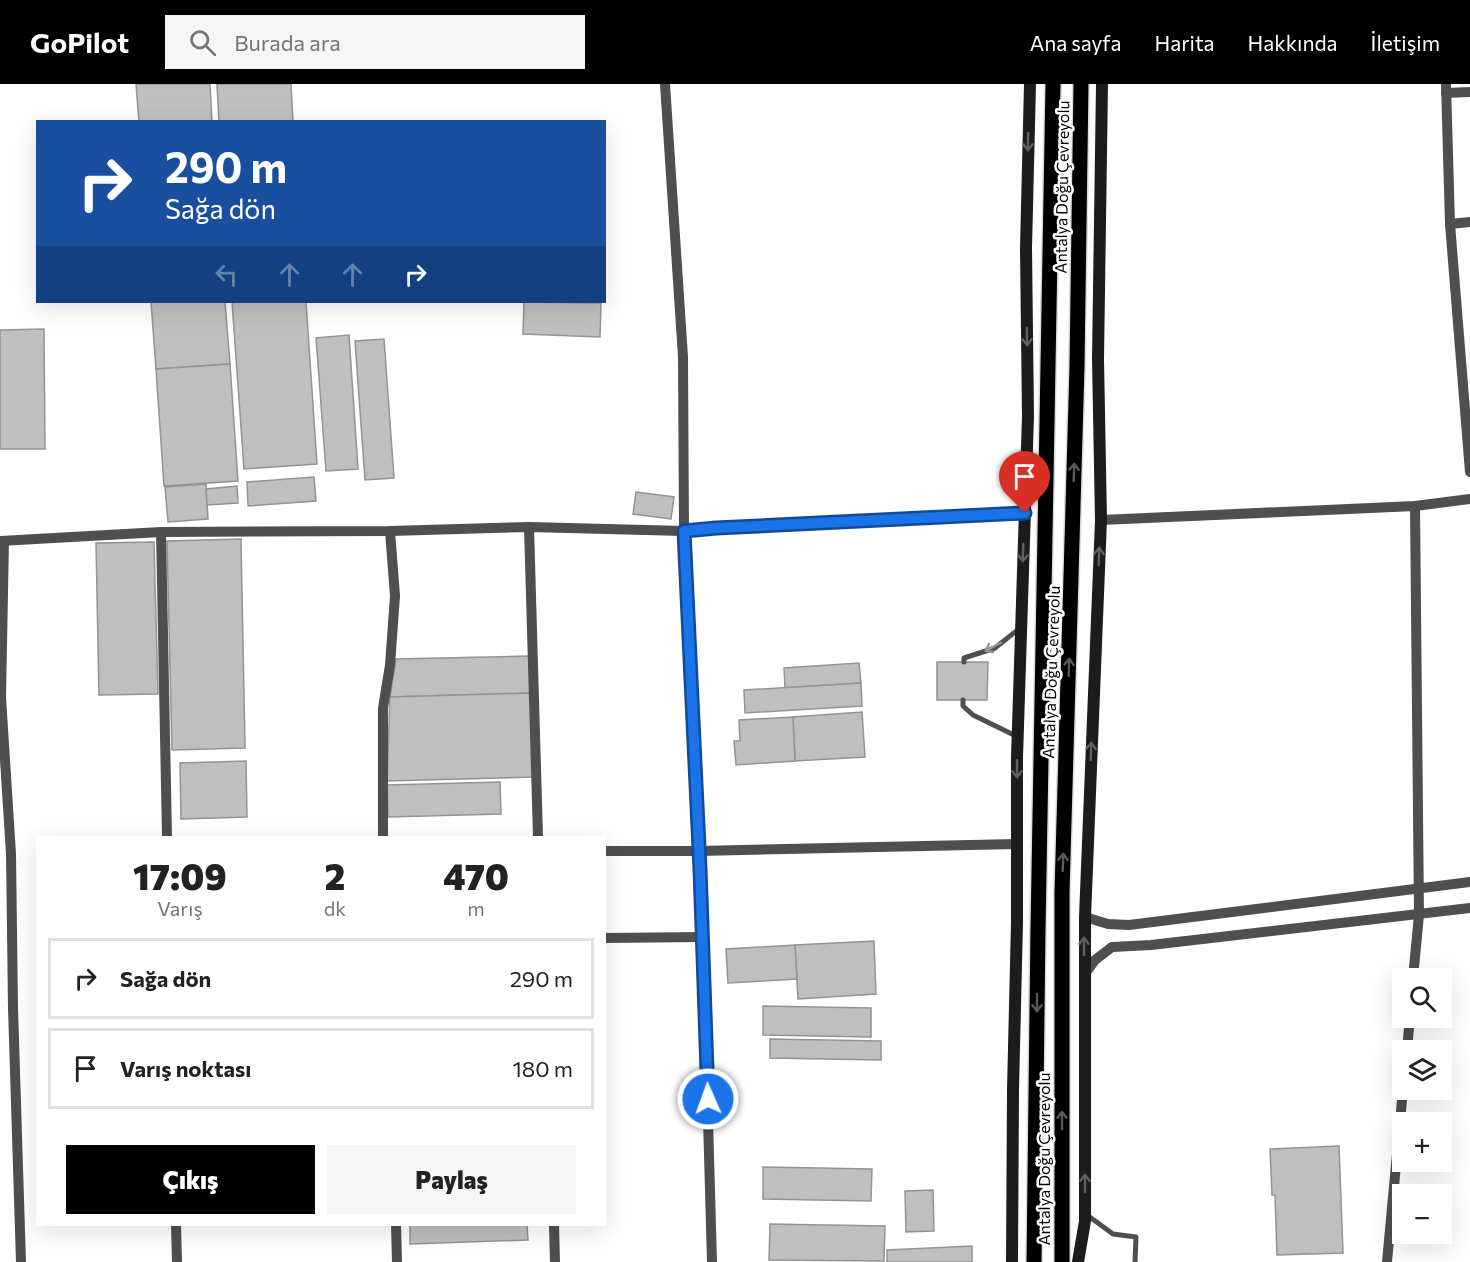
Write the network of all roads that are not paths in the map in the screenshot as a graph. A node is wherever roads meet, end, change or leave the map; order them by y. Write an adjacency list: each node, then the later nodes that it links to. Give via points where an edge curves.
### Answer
1 (665, 84): 17 (street, via 683,357)
2 (1030, 84): 13 (street, one-way to 13)
3 (1053, 84): 50 (main road, Antalya Doğu Çevreyolu, one-way to 50)
4 (1081, 84): 51 (main road, Antalya Doğu Çevreyolu, one-way to 4, via 1062,892)
5 (1102, 84): 14 (street, via 1098,359)
6 (1446, 88): 7 (street); 9 (street)
7 (1470, 92)
8 (1470, 222): 9 (street)
9 (1450, 224): 10 (street)
10 (1470, 472)
11 (1470, 499): 12 (street)
12 (1415, 506): 14 (street); 31 (street)
13 (1025, 513): 17 (street); 20 (street, one-way to 20)
14 (1101, 520): 34 (street, one-way to 14)
15 (529, 527): 16 (street); 17 (street); 26 (street)
16 (390, 531): 18 (street); 25 (street, via 395,596 383,708)
17 (684, 531): 29 (street)
18 (161, 532): 19 (street); 24 (street)
19 (2, 541): 44 (street, via 1,697 11,854)
20 (1021, 627): 21 (lane, one-way to 21, via 995,648 964,658); 23 (street)
21 (964, 662)
22 (963, 700): 23 (lane, via 963,706 973,715)
23 (1017, 736): 27 (street, one-way to 27)
24 (167, 836)
25 (383, 836)
26 (538, 836)
27 (1017, 844): 29 (street); 49 (street)
28 (606, 851): 29 (street)
29 (699, 851): 35 (street)
30 (1470, 882): 31 (street)
31 (1419, 888): 33 (street); 34 (street, via 1129,925)
32 (1470, 909): 33 (street)
33 (1419, 915): 37 (street); 38 (street, via 1112,947)
34 (1084, 917): 38 (street, one-way to 34)
35 (703, 936): 36 (street); 48 (street)
36 (606, 938)
37 (1414, 968)
38 (1084, 975): 40 (street, one-way to 38)
39 (1402, 1100): 54 (street)
40 (1085, 1213): 52 (street); 53 (lane, via 1113,1234 1136,1237)
41 (176, 1226): 45 (street)
42 (396, 1226): 46 (street)
43 (554, 1226): 47 (street)
44 (21, 1262)
45 (177, 1262)
46 (397, 1262)
47 (555, 1262)
48 (712, 1262)
49 (1012, 1262)
50 (1035, 1262)
51 (1062, 1262)
52 (1078, 1262)
53 (1135, 1262)
54 (1387, 1262)

